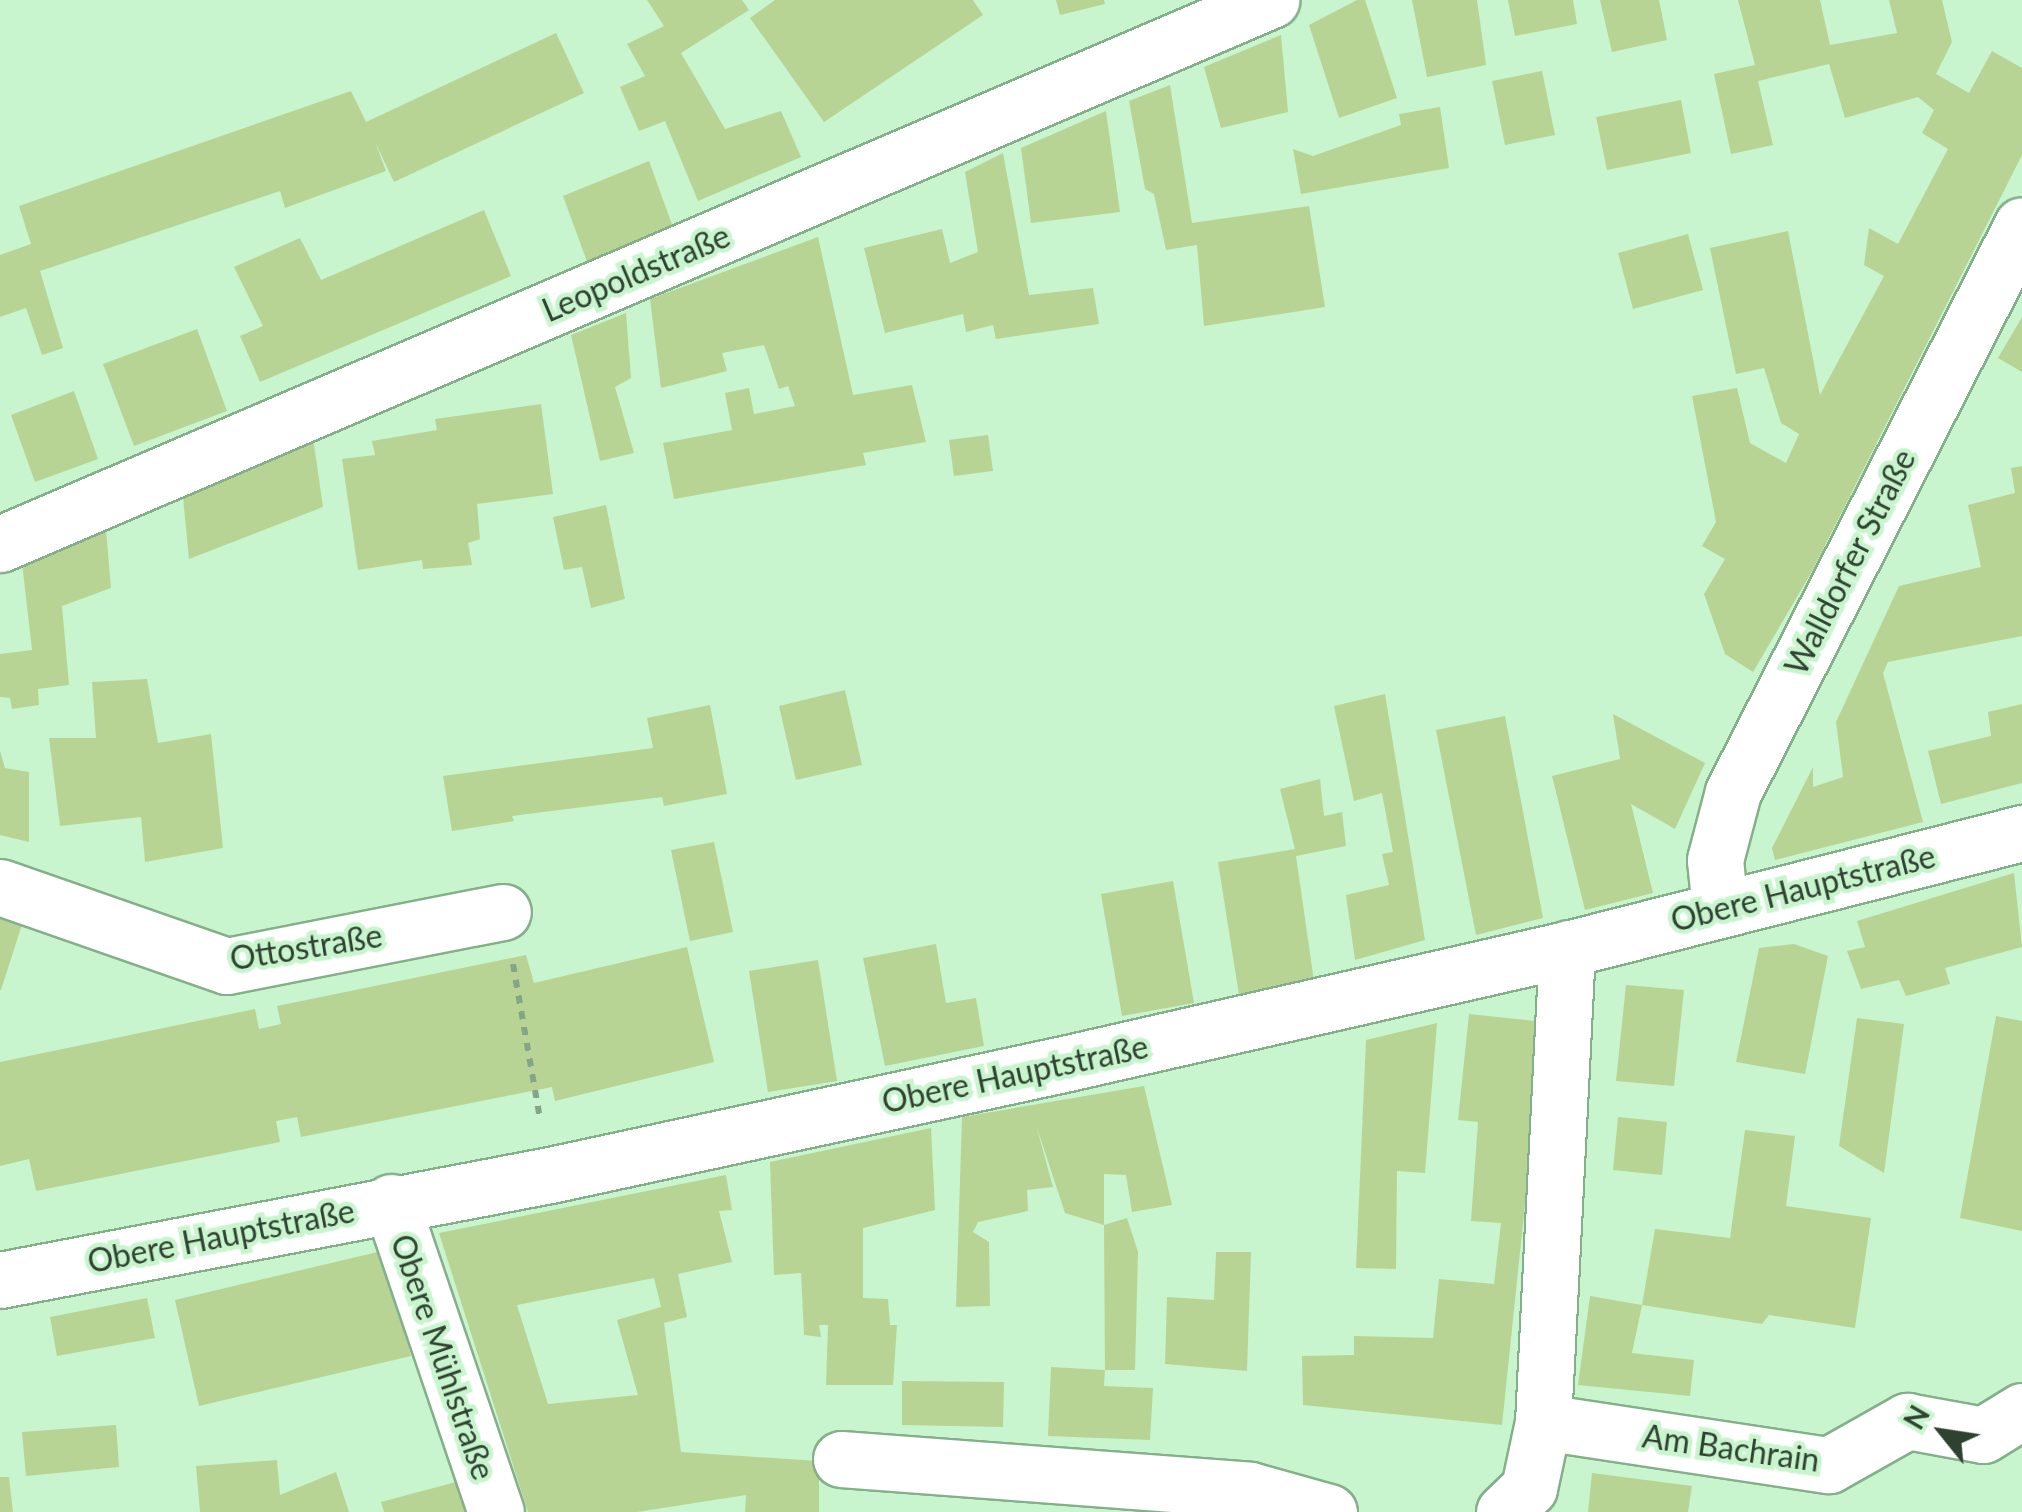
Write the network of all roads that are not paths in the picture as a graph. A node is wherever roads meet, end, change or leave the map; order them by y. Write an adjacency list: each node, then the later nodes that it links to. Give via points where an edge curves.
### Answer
1 (1271, 0): 2 (street, Leopoldstraße)
2 (1170, 20): 4 (street, Leopoldstraße)
3 (2022, 225): 7 (street, Walldorfer Straße, via 1733,792 1715,860)
4 (0, 544)
5 (2022, 833): 7 (street, Obere Hauptstraße)
6 (0, 887): 8 (street, Ottostraße, via 227,966)
7 (1720, 909): 9 (street, Obere Hauptstraße)
8 (503, 912)
9 (1566, 949): 10 (street, Obere Hauptstraße, via 550,1175); 13 (street)
10 (391, 1202): 11 (street, Obere Hauptstraße); 15 (street, Obere Mühlstraße)
11 (0, 1280)
12 (2022, 1411): 13 (street, Am Bachrain, via 1983,1434 1908,1422 1829,1465)
13 (1543, 1422): 17 (street, via 1529,1488)
14 (841, 1459): 16 (street, via 1250,1490)
15 (496, 1512)
16 (1329, 1512)
17 (1504, 1512)

